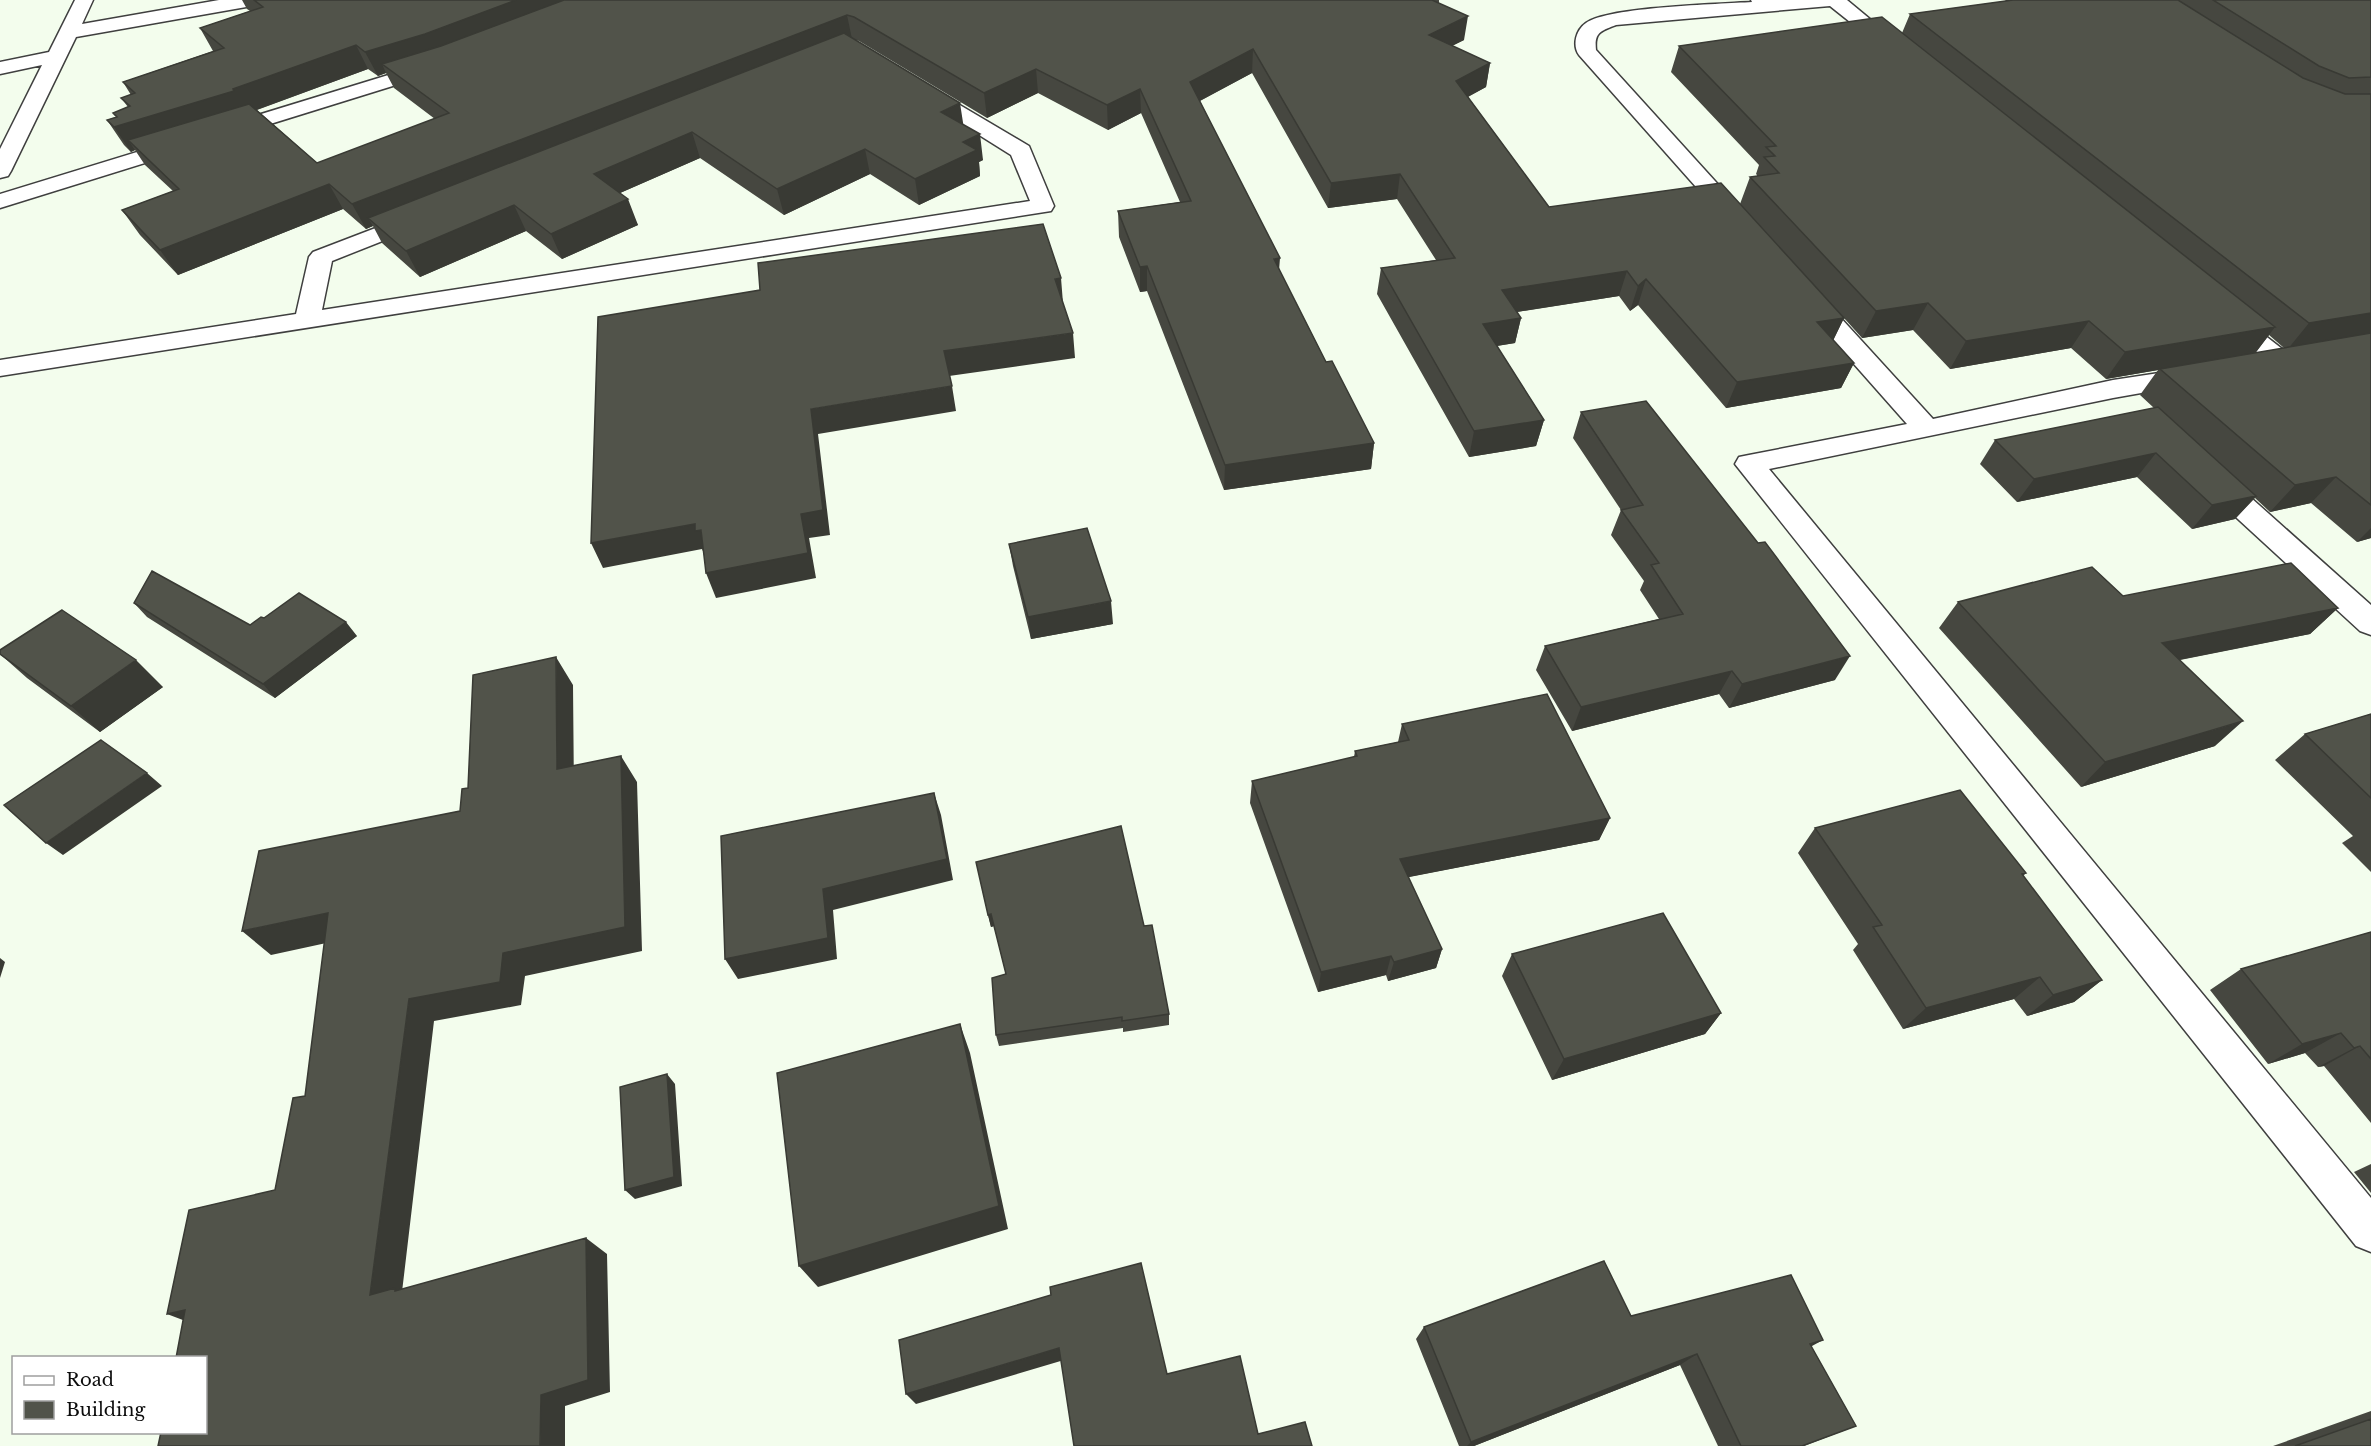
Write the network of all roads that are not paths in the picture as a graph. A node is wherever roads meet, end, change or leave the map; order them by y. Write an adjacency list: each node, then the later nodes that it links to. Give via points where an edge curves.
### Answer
1 (84, 0): 5 (street)
2 (252, 0): 5 (street)
3 (1833, 0): 4 (street); 8 (street)
4 (1764, 3): 14 (street, via 1613,19 1592,27 1585,37 1586,51)
5 (69, 32): 6 (street)
6 (57, 56): 9 (street); 11 (street)
7 (455, 60): 12 (street)
8 (1910, 60)
9 (0, 68)
10 (901, 77): 17 (street, via 1021,151 1043,206)
11 (0, 171)
12 (0, 201)
13 (442, 209): 17 (street, via 321,257)
14 (1753, 236)
15 (1792, 280): 21 (street)
16 (2206, 301): 19 (street, via 2292,359)
17 (308, 319): 18 (street)
18 (0, 368)
19 (2113, 389): 20 (street); 21 (street)
20 (2139, 413)
21 (1927, 429): 24 (street, via 1749,464)
22 (2190, 459): 23 (street)
23 (2371, 623)
24 (2371, 1231)

